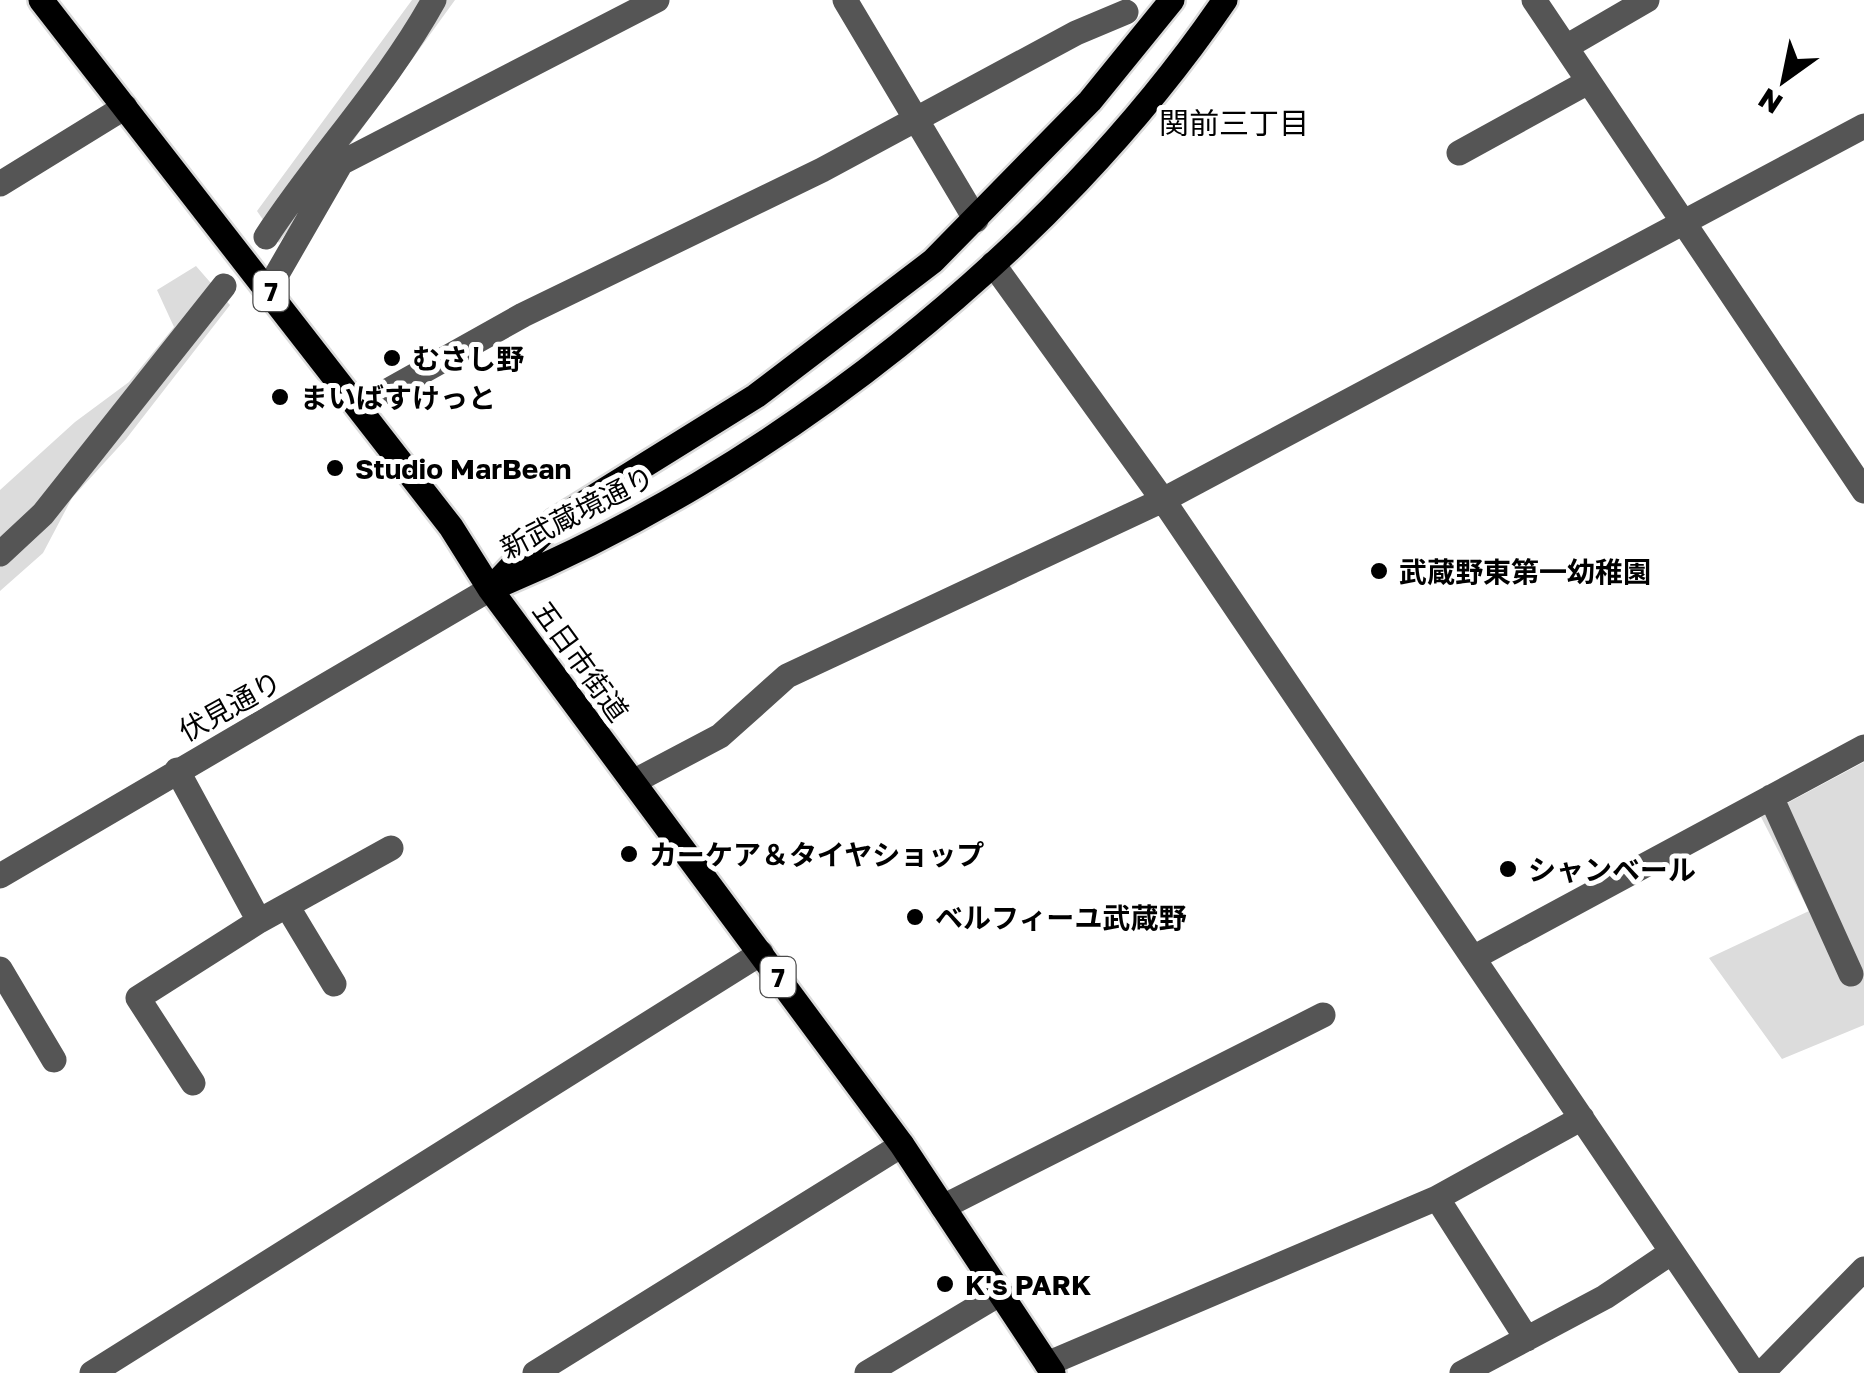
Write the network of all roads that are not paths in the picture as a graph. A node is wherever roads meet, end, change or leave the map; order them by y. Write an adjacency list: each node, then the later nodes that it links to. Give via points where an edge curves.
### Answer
1 (41, 0): 12 (main road, 五日市街道 / 7)
2 (434, 0): 19 (street, via 394,68)
3 (657, 0): 22 (street, via 341,164)
4 (845, 0): 13 (street)
5 (1172, 0): 17 (main road, 新武蔵境通り, via 1090,101)
6 (1224, 0): 20 (main road, 新武蔵境通り, via 1105,150)
7 (1534, 0): 10 (street)
8 (1647, 0): 10 (street)
9 (1126, 12): 13 (street)
10 (1566, 47): 11 (street)
11 (1588, 82): 15 (street); 18 (street)
12 (126, 107): 16 (street); 22 (main road, 五日市街道 / 7)
13 (916, 120): 17 (street); 23 (street, via 523,314)
14 (1864, 126): 18 (street)
15 (1458, 153)
16 (0, 184)
17 (976, 220): 27 (main road, 新武蔵境通り, via 817,354 556,521)
18 (1684, 226): 24 (street); 25 (street)
19 (266, 237)
20 (994, 264): 25 (street); 27 (main road, 新武蔵境通り, via 778,434 574,554)
21 (224, 286): 26 (street, via 43,514)
22 (269, 288): 23 (main road, 五日市街道 / 7)
23 (358, 407): 27 (main road, 五日市街道 / 7)
24 (1864, 491)
25 (1163, 500): 30 (street, via 787,676 720,736); 37 (street)
26 (0, 554)
27 (490, 589): 29 (street, 伏見通り); 30 (main road, 五日市街道 / 7)
28 (1864, 747): 31 (street)
29 (177, 770): 33 (street, 伏見通り); 35 (street)
30 (633, 782): 36 (main road, 五日市街道 / 7)
31 (1771, 797): 37 (street); 39 (street)
32 (392, 848): 34 (street)
33 (0, 876)
34 (287, 906): 35 (street); 40 (street)
35 (259, 921): 43 (street, via 138,998)
36 (760, 953): 45 (main road, 五日市街道 / 7); 53 (street)
37 (1472, 958): 44 (street)
38 (0, 969): 42 (street)
39 (1851, 974)
40 (334, 984)
41 (1323, 1016): 47 (street)
42 (54, 1060)
43 (193, 1083)
44 (1582, 1118): 46 (street); 48 (street)
45 (902, 1145): 47 (main road, 五日市街道 / 7); 54 (street)
46 (1437, 1198): 51 (street); 52 (street)
47 (944, 1207): 50 (main road, 五日市街道 / 7)
48 (1672, 1252): 51 (street); 57 (street)
49 (1864, 1269): 58 (street)
50 (1000, 1293): 52 (main road, 五日市街道 / 7); 55 (street)
51 (1527, 1339): 56 (street)
52 (1050, 1369)
53 (92, 1373)
54 (535, 1373)
55 (867, 1373)
56 (1462, 1373)
57 (1754, 1373)
58 (1762, 1373)

